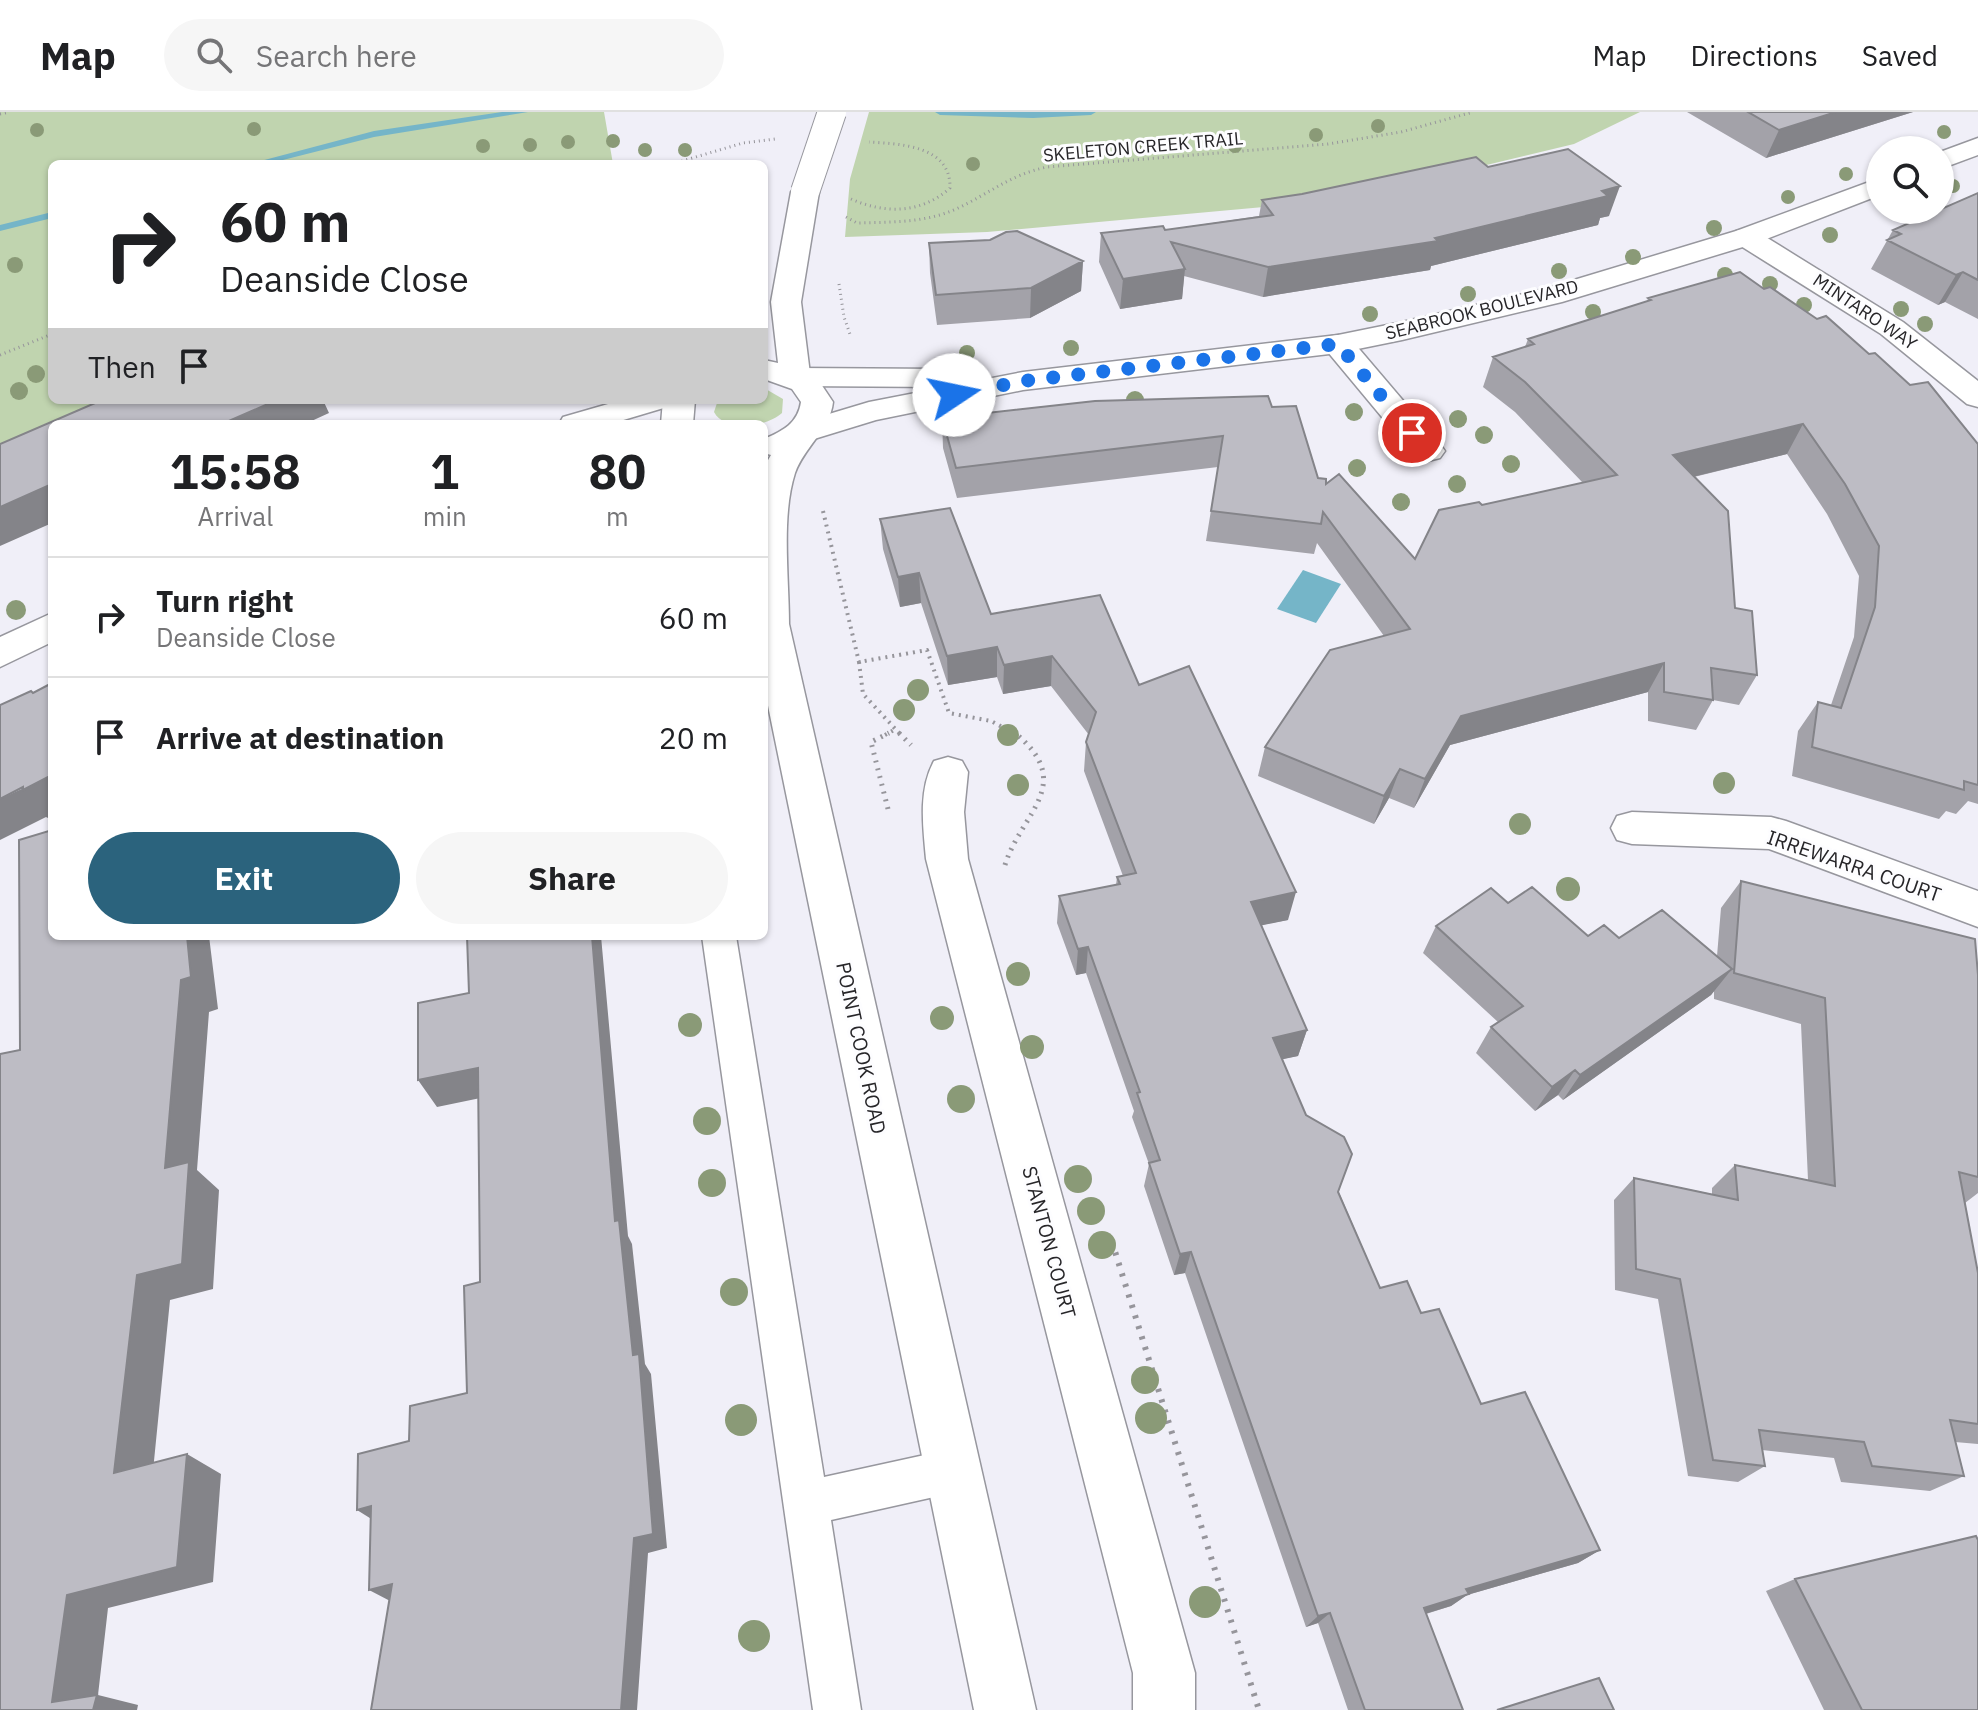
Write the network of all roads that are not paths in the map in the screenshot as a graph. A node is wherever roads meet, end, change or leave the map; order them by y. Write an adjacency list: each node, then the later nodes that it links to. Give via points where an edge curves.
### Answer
1 (832, 112): 5 (street, bridge)
2 (1978, 146): 3 (street)
3 (1954, 155)
4 (1866, 191): 6 (street, SEABROOK BOULEVARD)
5 (805, 192): 7 (street); 9 (street, via 786,302)
6 (1746, 237): 8 (street, SEABROOK BOULEVARD, via 1552,296); 11 (street, MINTARO WAY, via 1892,328)
7 (768, 261)
8 (1338, 344): 10 (street, SEABROOK BOULEVARD); 16 (street)
9 (785, 374): 10 (street, SEABROOK BOULEVARD); 14 (street, POINT COOK ROAD, via 813,392 818,406)
10 (1023, 381): 14 (street, SEABROOK BOULEVARD, via 869,412)
11 (1978, 397)
12 (642, 404): 13 (street)
13 (588, 420)
14 (800, 434): 15 (street, SEABROOK BOULEVARD); 17 (street, POINT COOK ROAD, via 772,493)
15 (768, 447)
16 (1428, 451)
17 (768, 592)
18 (768, 622): 25 (street, POINT COOK ROAD)
19 (48, 628): 20 (street)
20 (0, 654)
21 (948, 772): 29 (street, STANTON COURT, via 943,812 947,859 1164,1673)
22 (1632, 828): 23 (street, IRREWARRA COURT, via 1771,833)
23 (1978, 909)
24 (720, 940): 26 (lane)
25 (952, 1471): 26 (lane); 28 (street, POINT COOK ROAD)
26 (807, 1503): 27 (lane)
27 (837, 1710)
28 (1005, 1710)
29 (1164, 1710)

